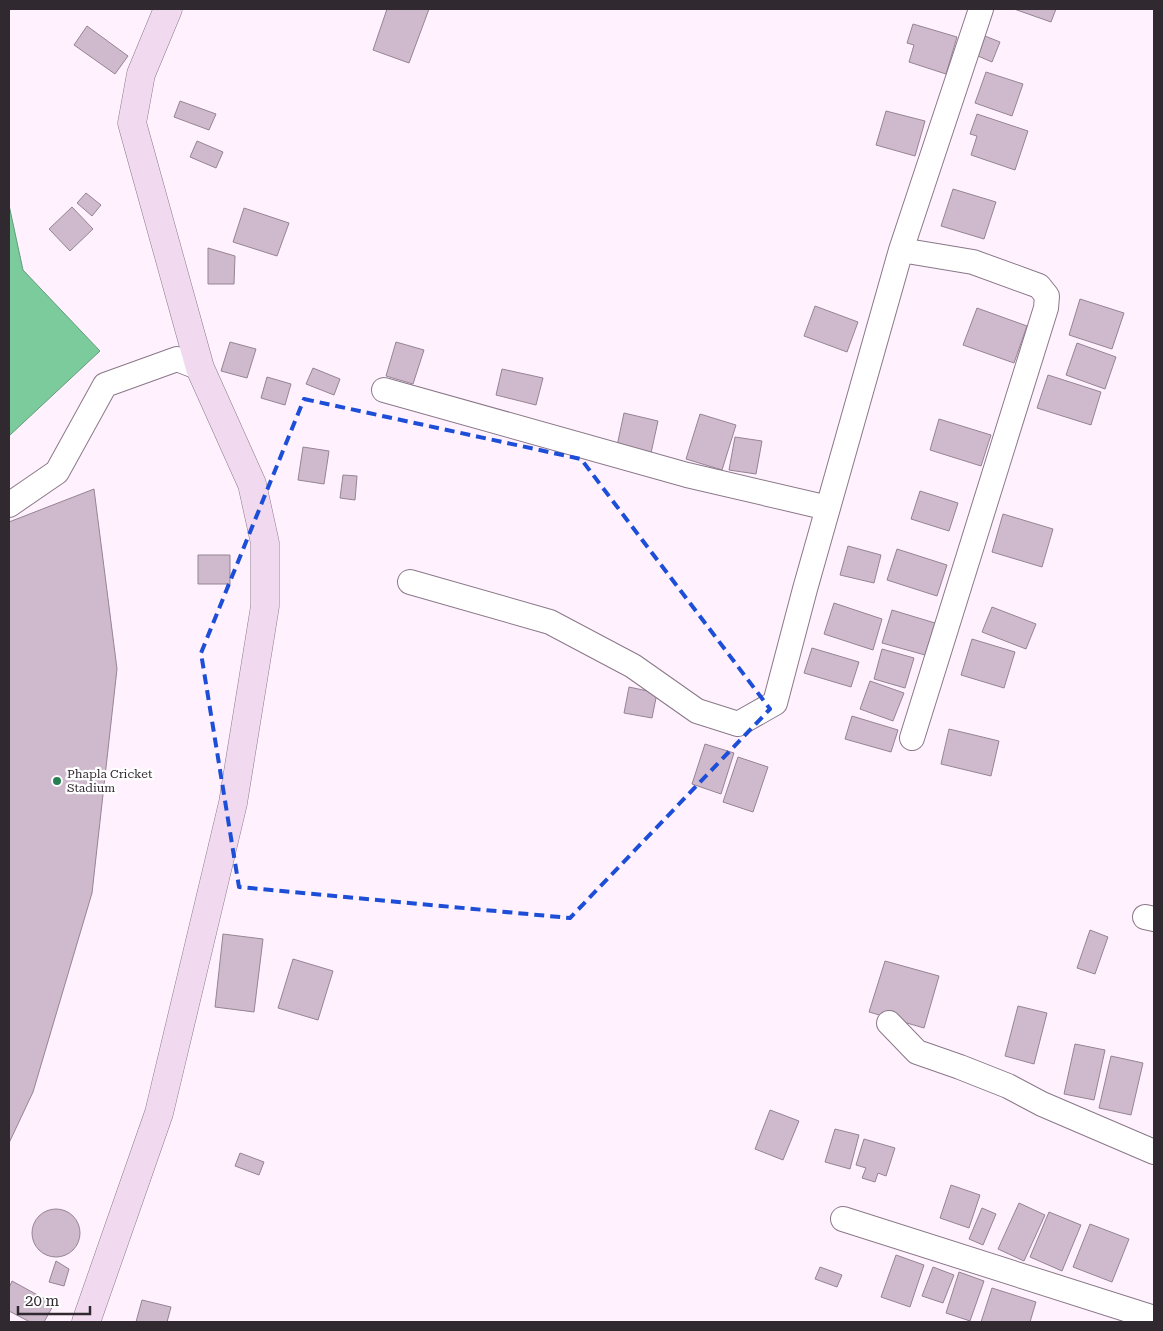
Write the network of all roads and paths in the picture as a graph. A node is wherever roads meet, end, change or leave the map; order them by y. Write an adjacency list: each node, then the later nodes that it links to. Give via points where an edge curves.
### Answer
1 (168, 9): 4 (main road, via 141,74 132,123)
2 (981, 9): 3 (street)
3 (901, 250): 7 (street); 9 (street, via 973,262 1039,286 1047,296 1046,308)
4 (200, 368): 6 (street, via 177,359 105,385 58,472); 14 (main road, via 252,484 265,543 265,606 233,803 159,1113)
5 (384, 390): 7 (street, via 687,475)
6 (9, 505)
7 (828, 508): 8 (street, via 775,703 738,724 697,711 633,666 550,622)
8 (410, 582)
9 (912, 738)
10 (889, 1023): 11 (street, via 917,1052 1008,1086)
11 (1154, 1152)
12 (843, 1220): 13 (street)
13 (1154, 1318)
14 (86, 1322)

